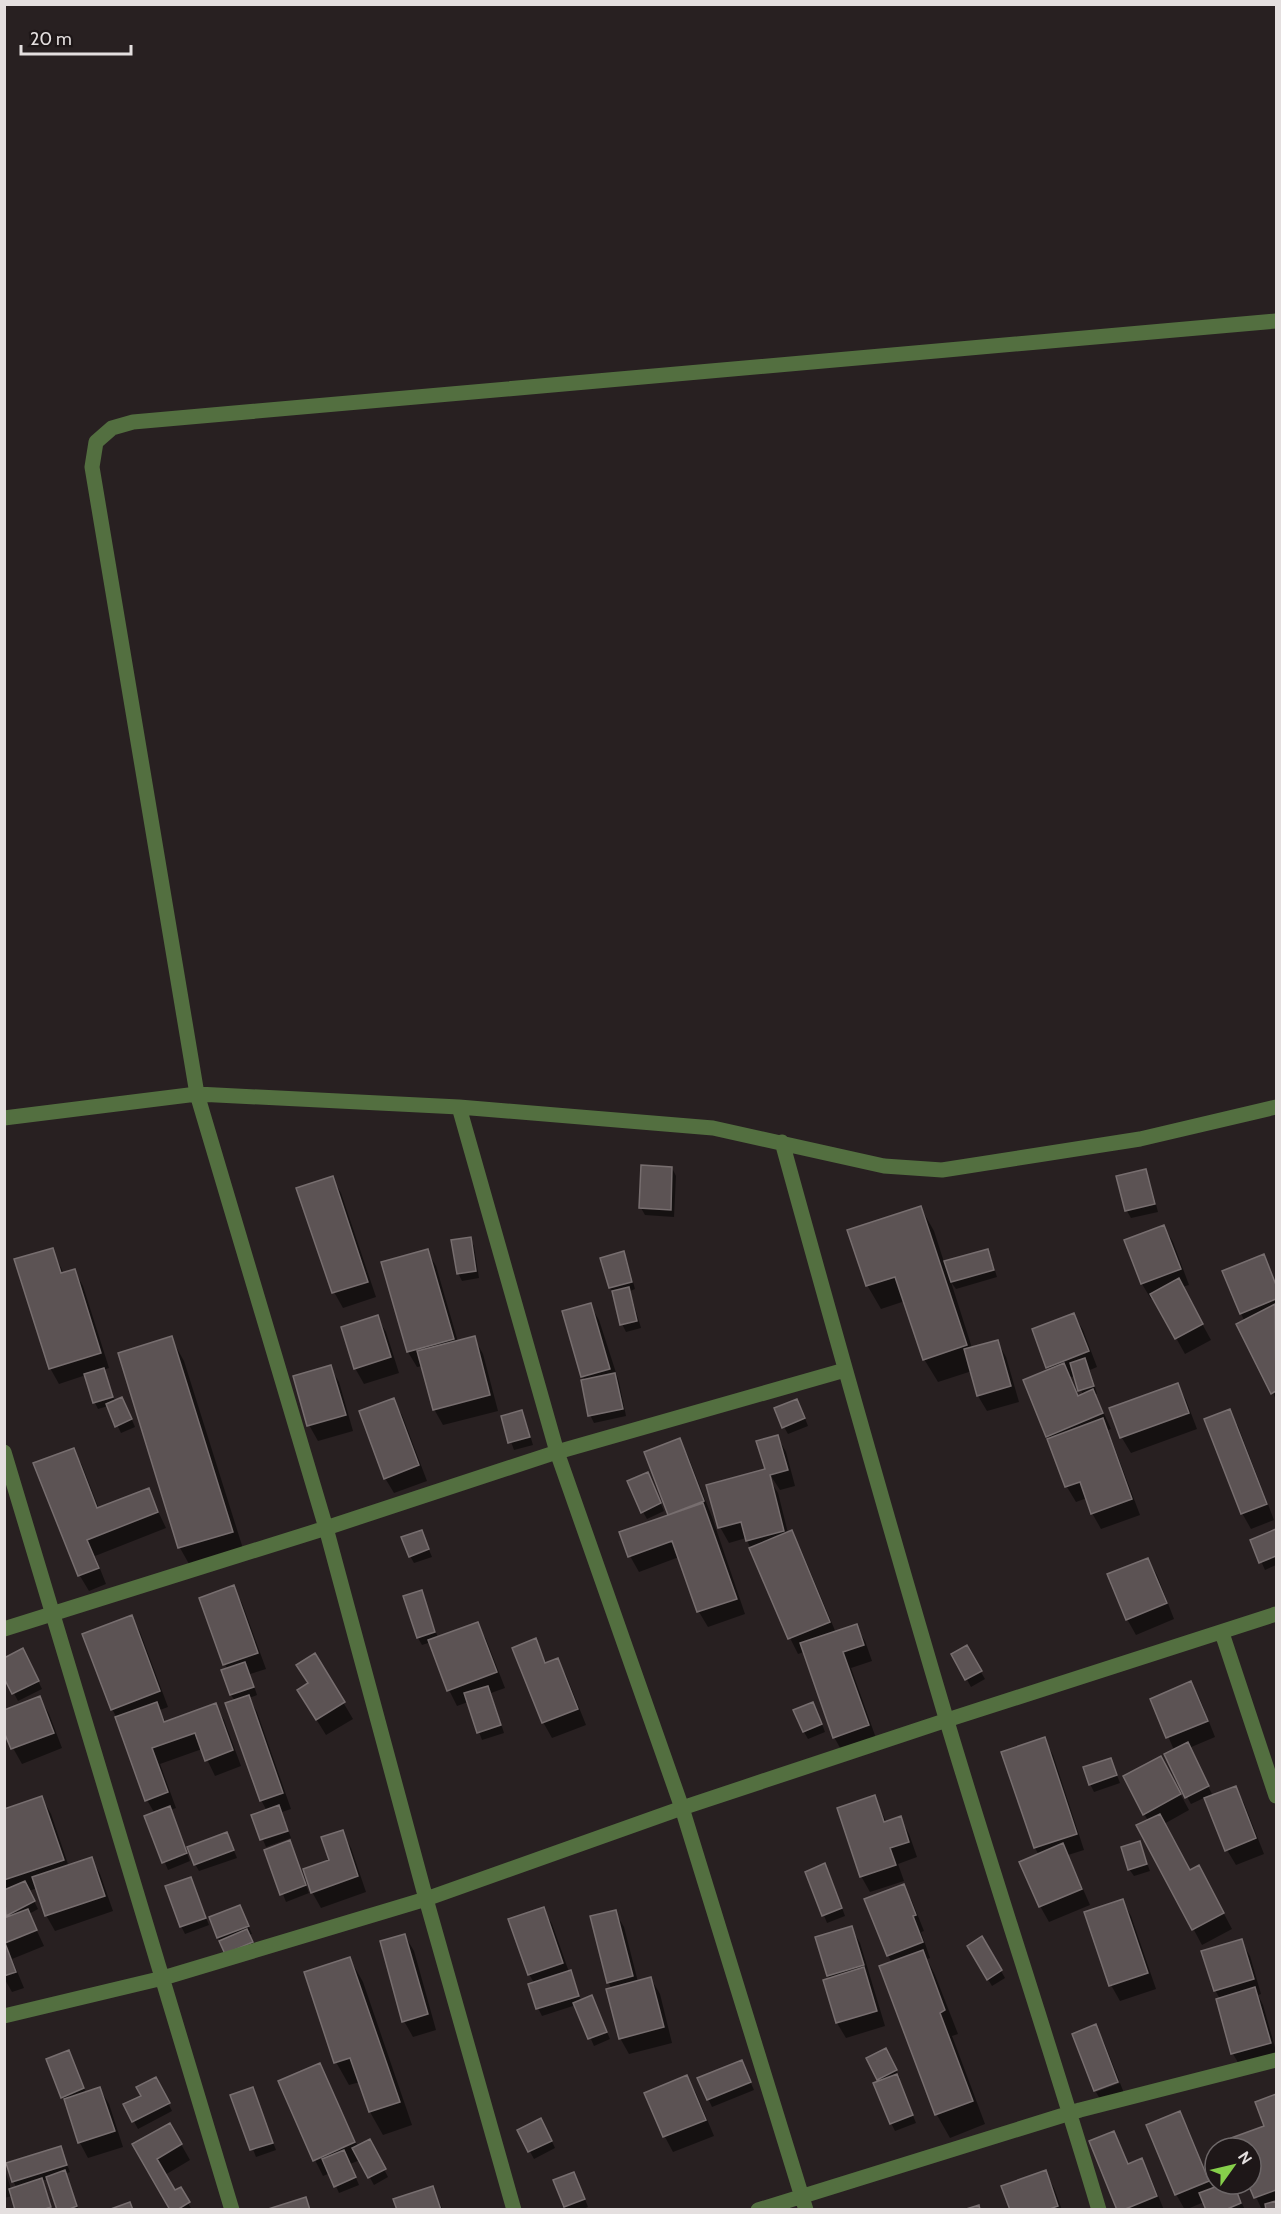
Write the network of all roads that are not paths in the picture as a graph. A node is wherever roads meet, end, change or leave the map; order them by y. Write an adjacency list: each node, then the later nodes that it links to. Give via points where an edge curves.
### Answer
1 (1276, 321): 2 (street, via 133,422 112,428 96,442 92,467)
2 (197, 1094): 3 (street); 5 (street); 10 (street)
3 (459, 1107): 6 (street, via 713,1128); 9 (street)
4 (1276, 1107): 6 (street, via 1140,1139 942,1170 885,1166)
5 (4, 1118)
6 (782, 1142): 7 (street)
7 (845, 1370): 9 (street); 15 (street)
8 (4, 1452): 11 (street)
9 (557, 1452): 10 (street); 17 (street)
10 (326, 1528): 11 (street); 18 (street)
11 (52, 1614): 13 (street); 19 (street)
12 (1276, 1614): 14 (street)
13 (4, 1629)
14 (1222, 1633): 15 (street); 16 (street)
15 (946, 1720): 17 (street); 22 (street)
16 (1276, 1796)
17 (682, 1808): 18 (street); 23 (street)
18 (426, 1899): 19 (street); 25 (street)
19 (163, 1978): 20 (street); 24 (street)
20 (4, 2016)
21 (1276, 2060): 22 (street)
22 (1070, 2113): 23 (street); 27 (street)
23 (804, 2203): 26 (street)
24 (232, 2210)
25 (514, 2210)
26 (758, 2210)
27 (1099, 2210)

